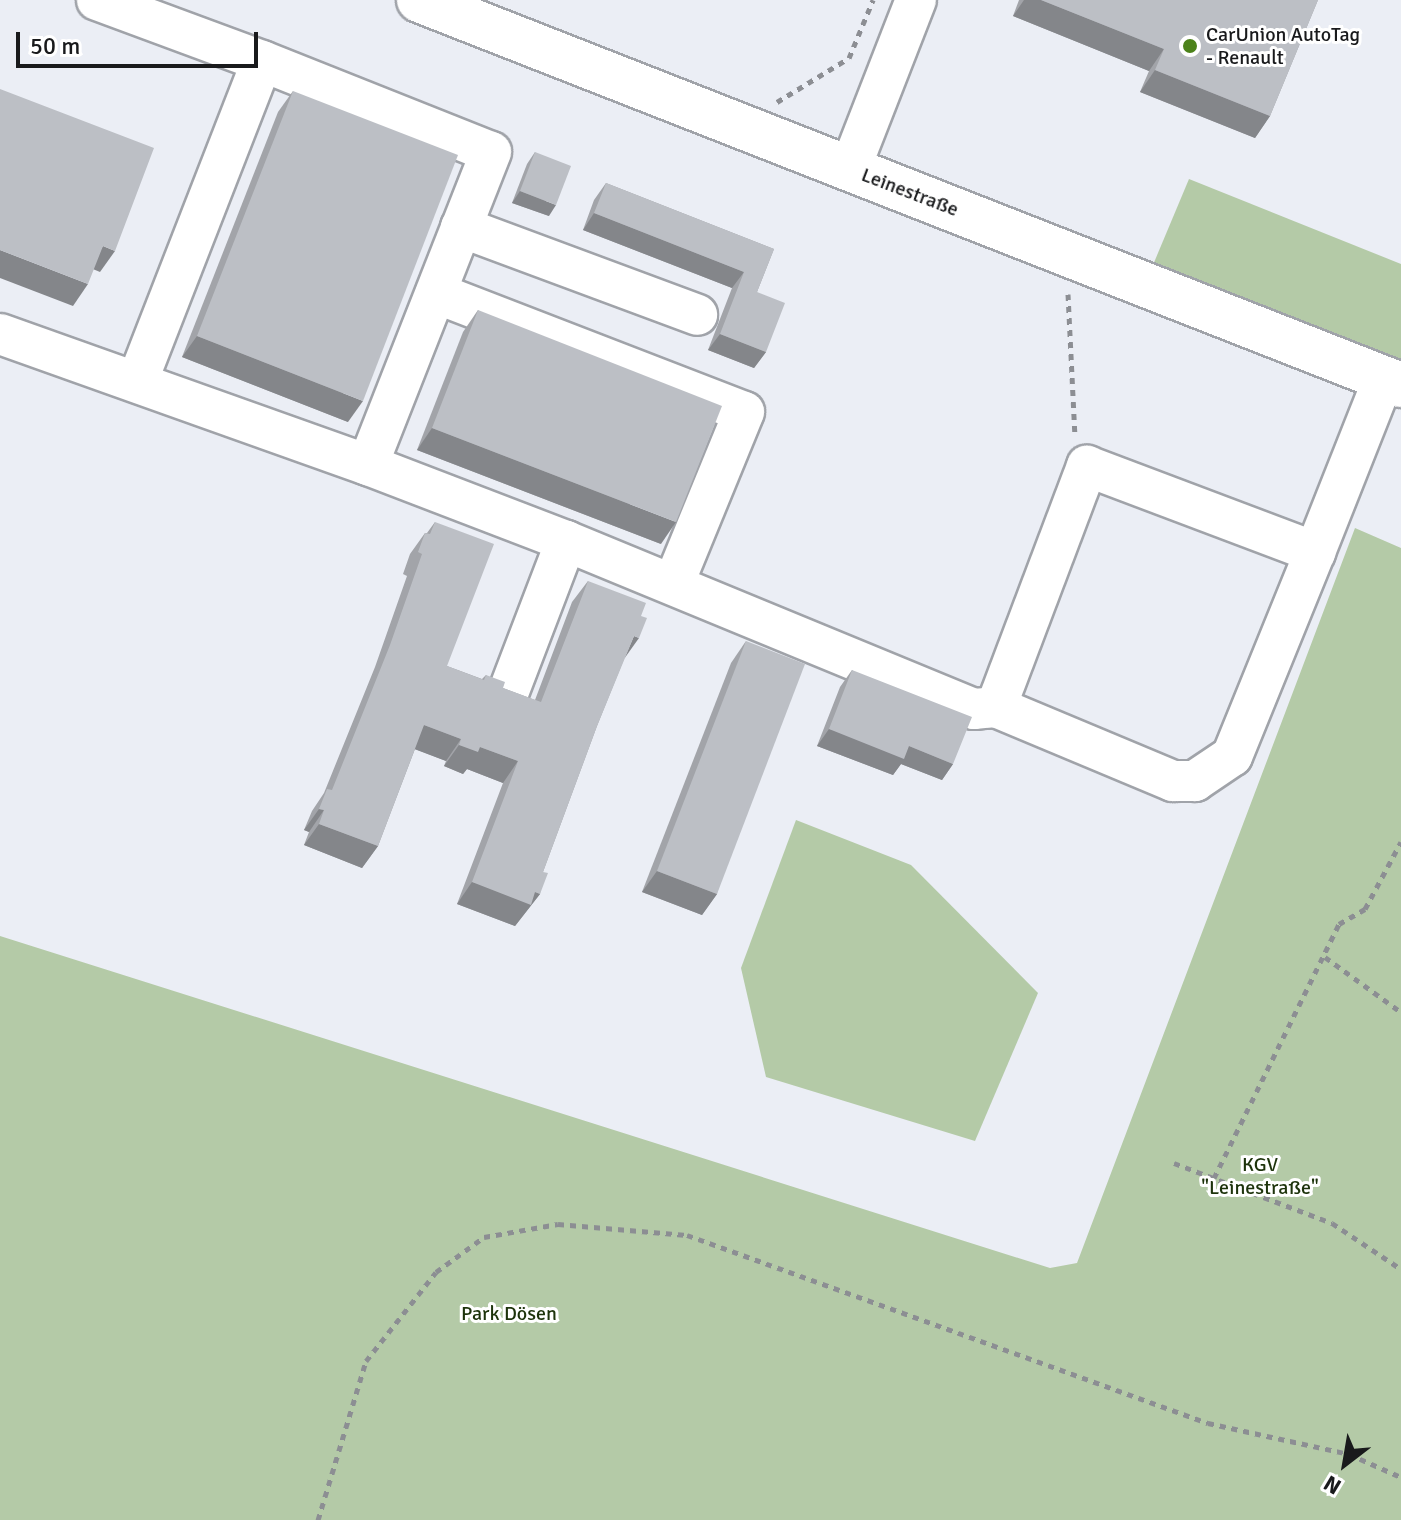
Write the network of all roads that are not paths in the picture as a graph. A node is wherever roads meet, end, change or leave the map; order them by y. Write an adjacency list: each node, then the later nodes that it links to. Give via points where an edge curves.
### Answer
1 (97, 0): 4 (street)
2 (419, 0): 5 (main road, Leinestraße)
3 (916, 0): 5 (street)
4 (262, 61): 6 (street, via 491,152); 10 (street)
5 (850, 169): 11 (main road, Leinestraße)
6 (461, 227): 7 (street); 8 (street)
7 (436, 293): 12 (street); 15 (street, via 744,412)
8 (697, 315)
9 (0, 334): 10 (street)
10 (137, 382): 12 (street)
11 (1392, 382): 14 (street)
12 (368, 465): 13 (street)
13 (566, 541): 15 (street); 17 (street)
14 (1315, 552): 16 (street, via 1232,756 1195,781 1173,781); 16 (street, via 1087,466)
15 (674, 583): 16 (street, via 974,709)
16 (996, 707)
17 (502, 709)

